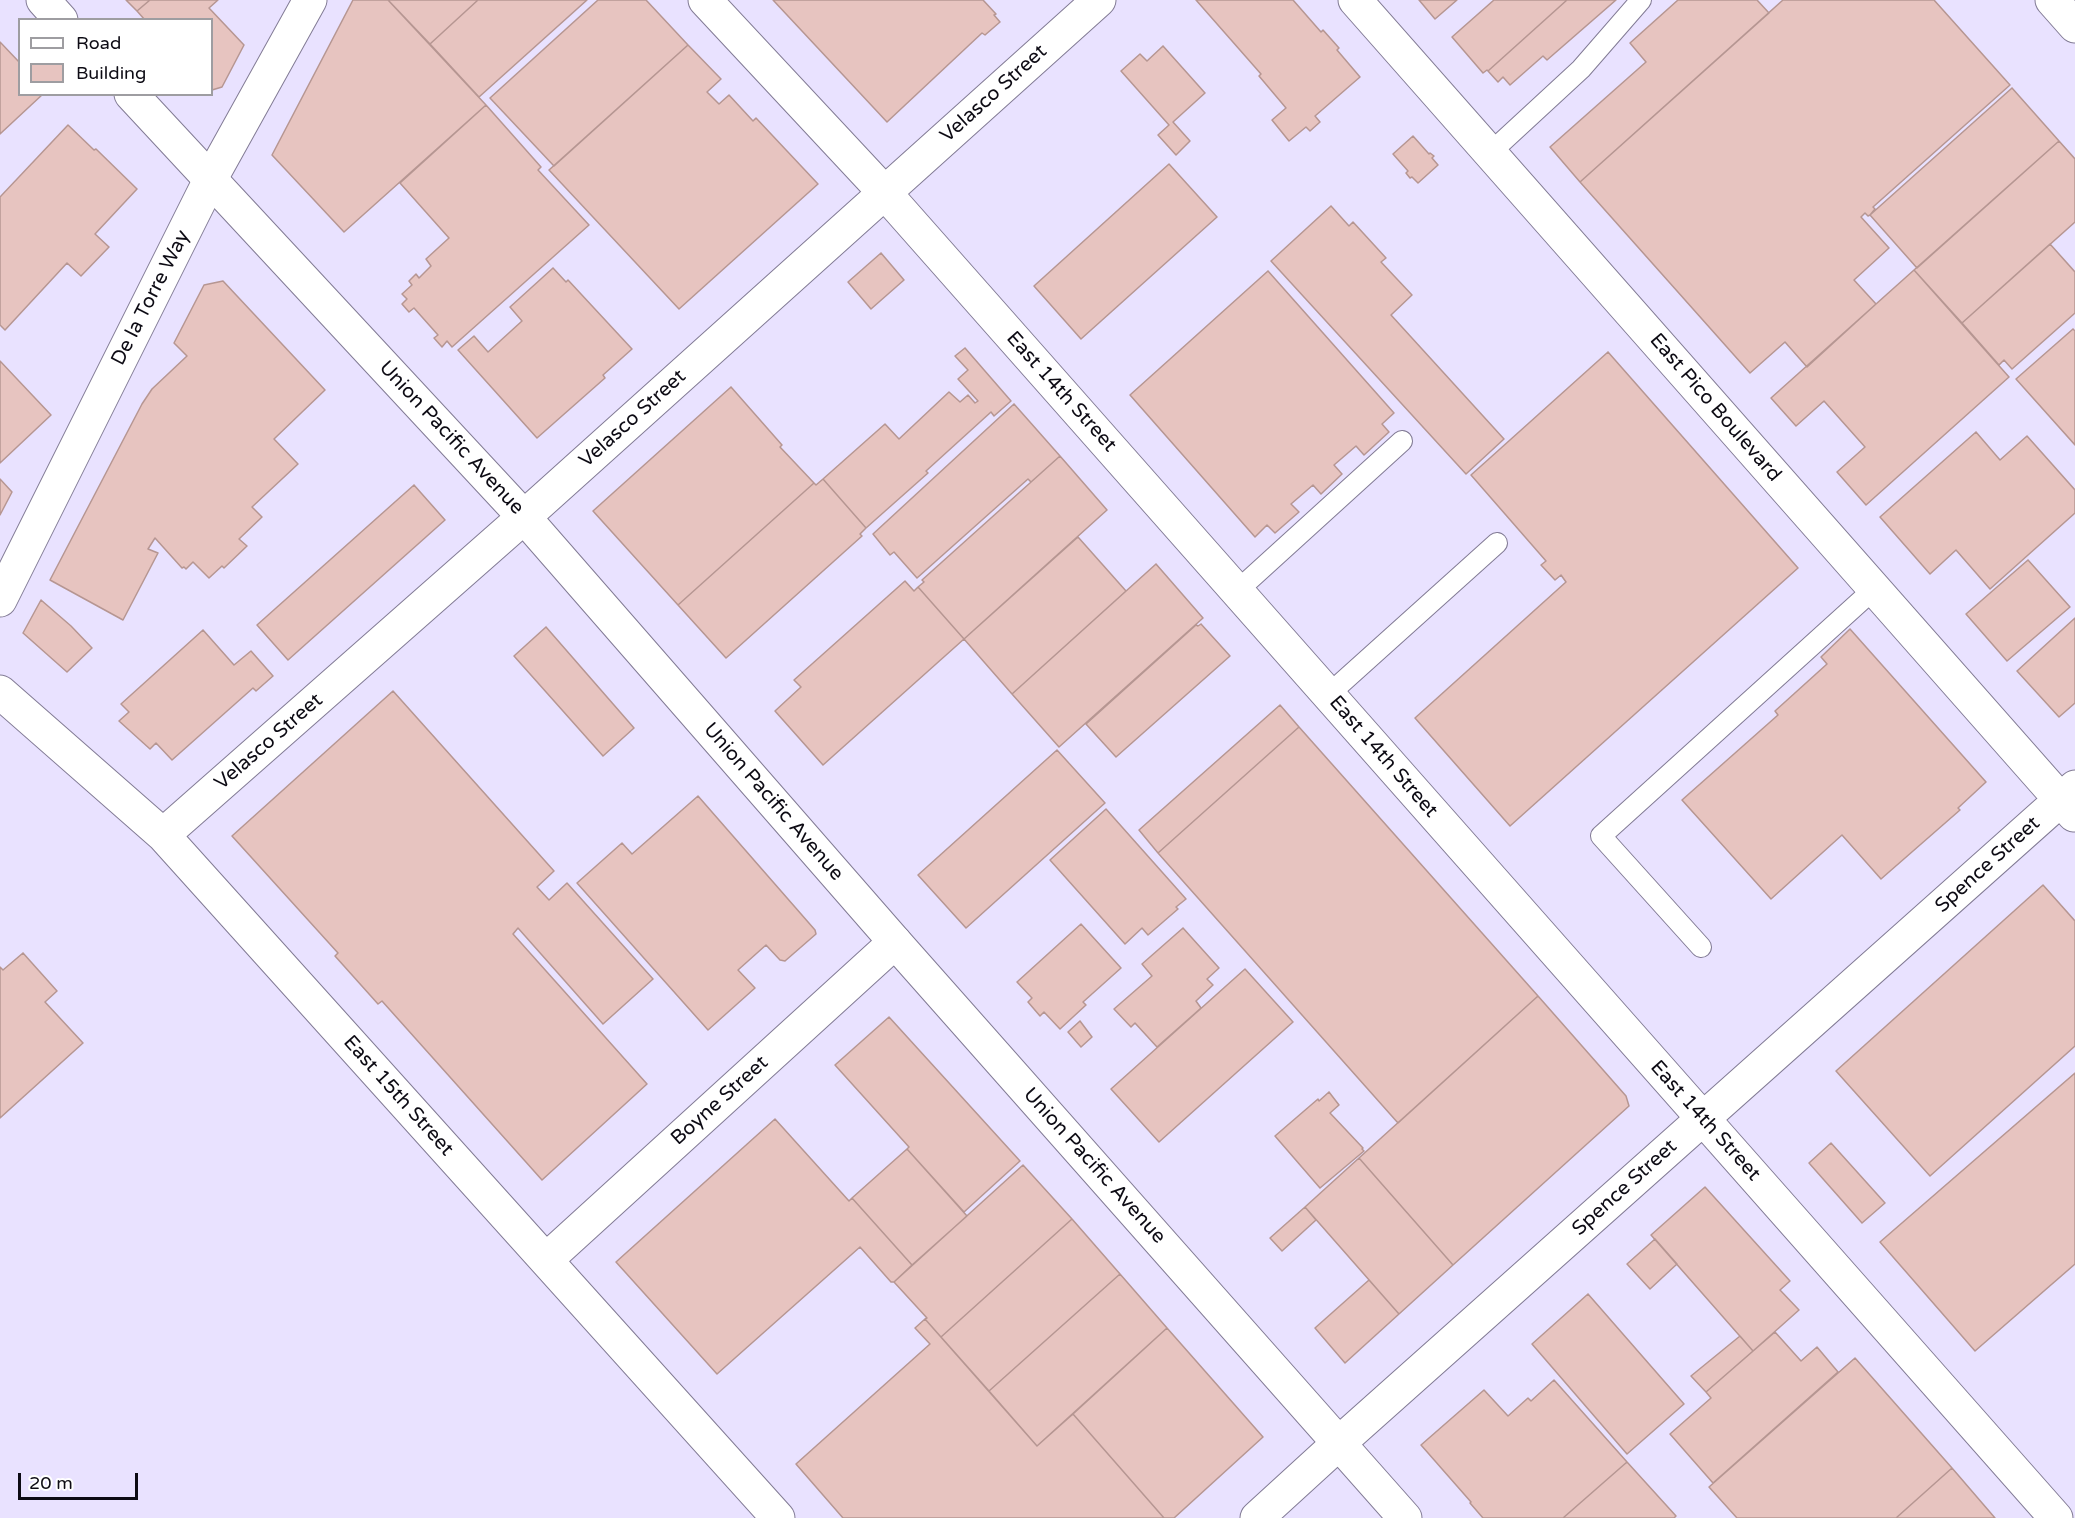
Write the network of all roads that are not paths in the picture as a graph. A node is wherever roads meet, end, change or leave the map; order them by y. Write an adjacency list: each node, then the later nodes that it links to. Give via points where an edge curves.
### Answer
1 (43, 0): 8 (street)
2 (310, 0): 12 (street, De la Torre Way)
3 (705, 0): 13 (street, East 14th Street)
4 (1099, 0): 13 (street, Velasco Street)
5 (1355, 0): 11 (street, East Pico Boulevard)
6 (1641, 0): 11 (lane, via 1581,69)
7 (2052, 0): 9 (street)
8 (59, 18)
9 (2075, 26)
10 (132, 96): 12 (street, Union Pacific Avenue)
11 (1490, 153): 17 (street, East Pico Boulevard)
12 (210, 180): 15 (street, Union Pacific Avenue); 19 (street, De la Torre Way)
13 (885, 193): 15 (street, Velasco Street); 18 (street, East 14th Street)
14 (1402, 441): 18 (lane)
15 (524, 517): 23 (street, Velasco Street); 24 (street, Union Pacific Avenue)
16 (1497, 543): 21 (lane)
17 (1874, 589): 22 (street, East Pico Boulevard); 25 (lane, via 1601,836)
18 (1237, 591): 21 (street, East 14th Street)
19 (0, 600)
20 (0, 692): 23 (street, East 15th Street)
21 (1328, 695): 26 (street, East 14th Street)
22 (2070, 801): 26 (street, Spence Street)
23 (163, 835): 27 (street, East 15th Street)
24 (894, 942): 27 (street, Boyne Street); 28 (street, Union Pacific Avenue)
25 (1701, 947)
26 (1703, 1118): 28 (street, Spence Street); 32 (street, East 14th Street)
27 (546, 1260): 29 (street, East 15th Street)
28 (1339, 1443): 30 (street, Spence Street); 31 (street, Union Pacific Avenue)
29 (778, 1518)
30 (1257, 1518)
31 (1405, 1518)
32 (2056, 1518)

